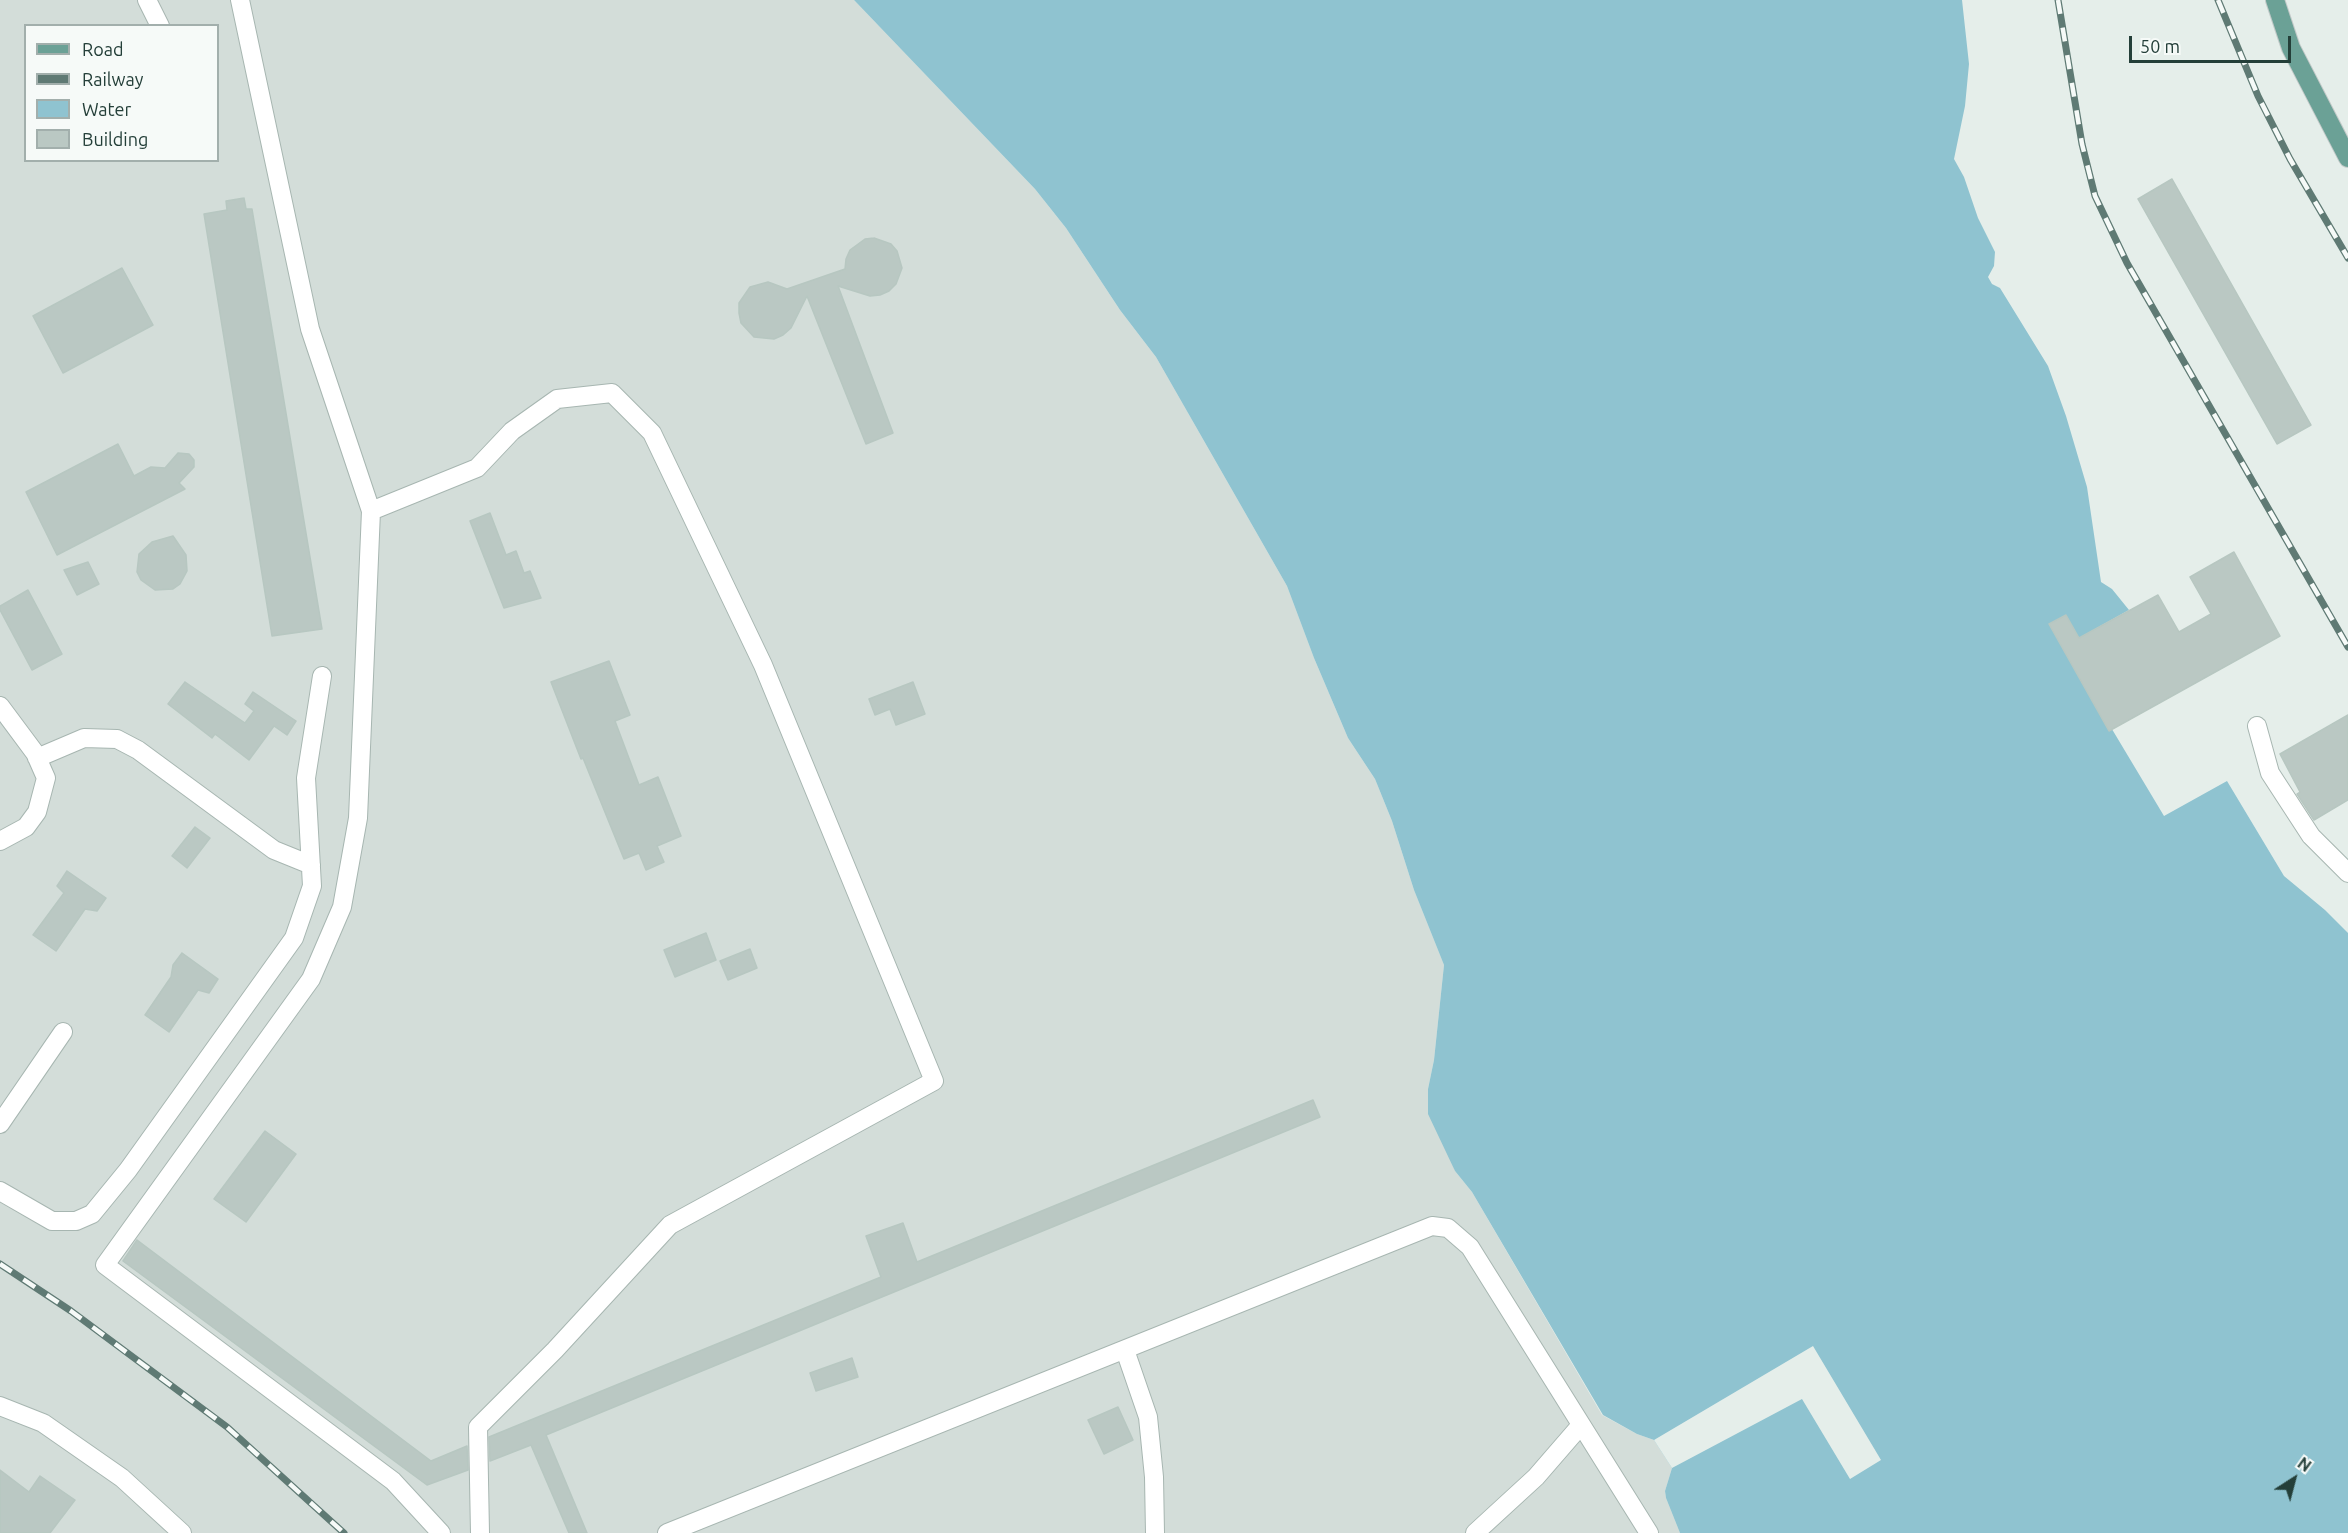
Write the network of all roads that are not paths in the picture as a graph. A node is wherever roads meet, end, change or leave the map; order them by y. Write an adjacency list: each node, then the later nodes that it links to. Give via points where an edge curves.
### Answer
1 (147, 0): 4 (lane)
2 (240, 0): 6 (lane, via 310,329)
3 (2275, 0): 5 (main road, via 2291,48)
4 (159, 24)
5 (2348, 158)
6 (372, 511): 21 (lane, via 358,818 342,908 311,979 105,1265 393,1481); 22 (lane, via 477,468 512,431 557,399 612,393 652,433 763,665 934,1081 670,1225 478,1427)
7 (322, 676): 12 (lane, via 306,778)
8 (0, 706): 10 (lane)
9 (2257, 726): 13 (lane, via 2270,773 2311,836)
10 (37, 758): 11 (lane, via 46,778 37,812 26,827); 12 (lane, via 84,738 117,739 138,750 274,850)
11 (0, 841)
12 (311, 865): 16 (lane, via 312,886 294,938 128,1170 92,1214 76,1221 52,1221)
13 (2348, 873)
14 (63, 1032): 15 (lane)
15 (0, 1124)
16 (0, 1191)
17 (1125, 1350): 19 (lane, via 1432,1226 1448,1227 1470,1247); 23 (lane); 24 (lane, via 1148,1417)
18 (0, 1406): 20 (lane, via 43,1423 122,1478)
19 (1581, 1425): 25 (lane, via 1536,1477); 26 (lane)
20 (182, 1533)
21 (441, 1533)
22 (480, 1533)
23 (668, 1533)
24 (1155, 1533)
25 (1475, 1533)
26 (1648, 1533)

